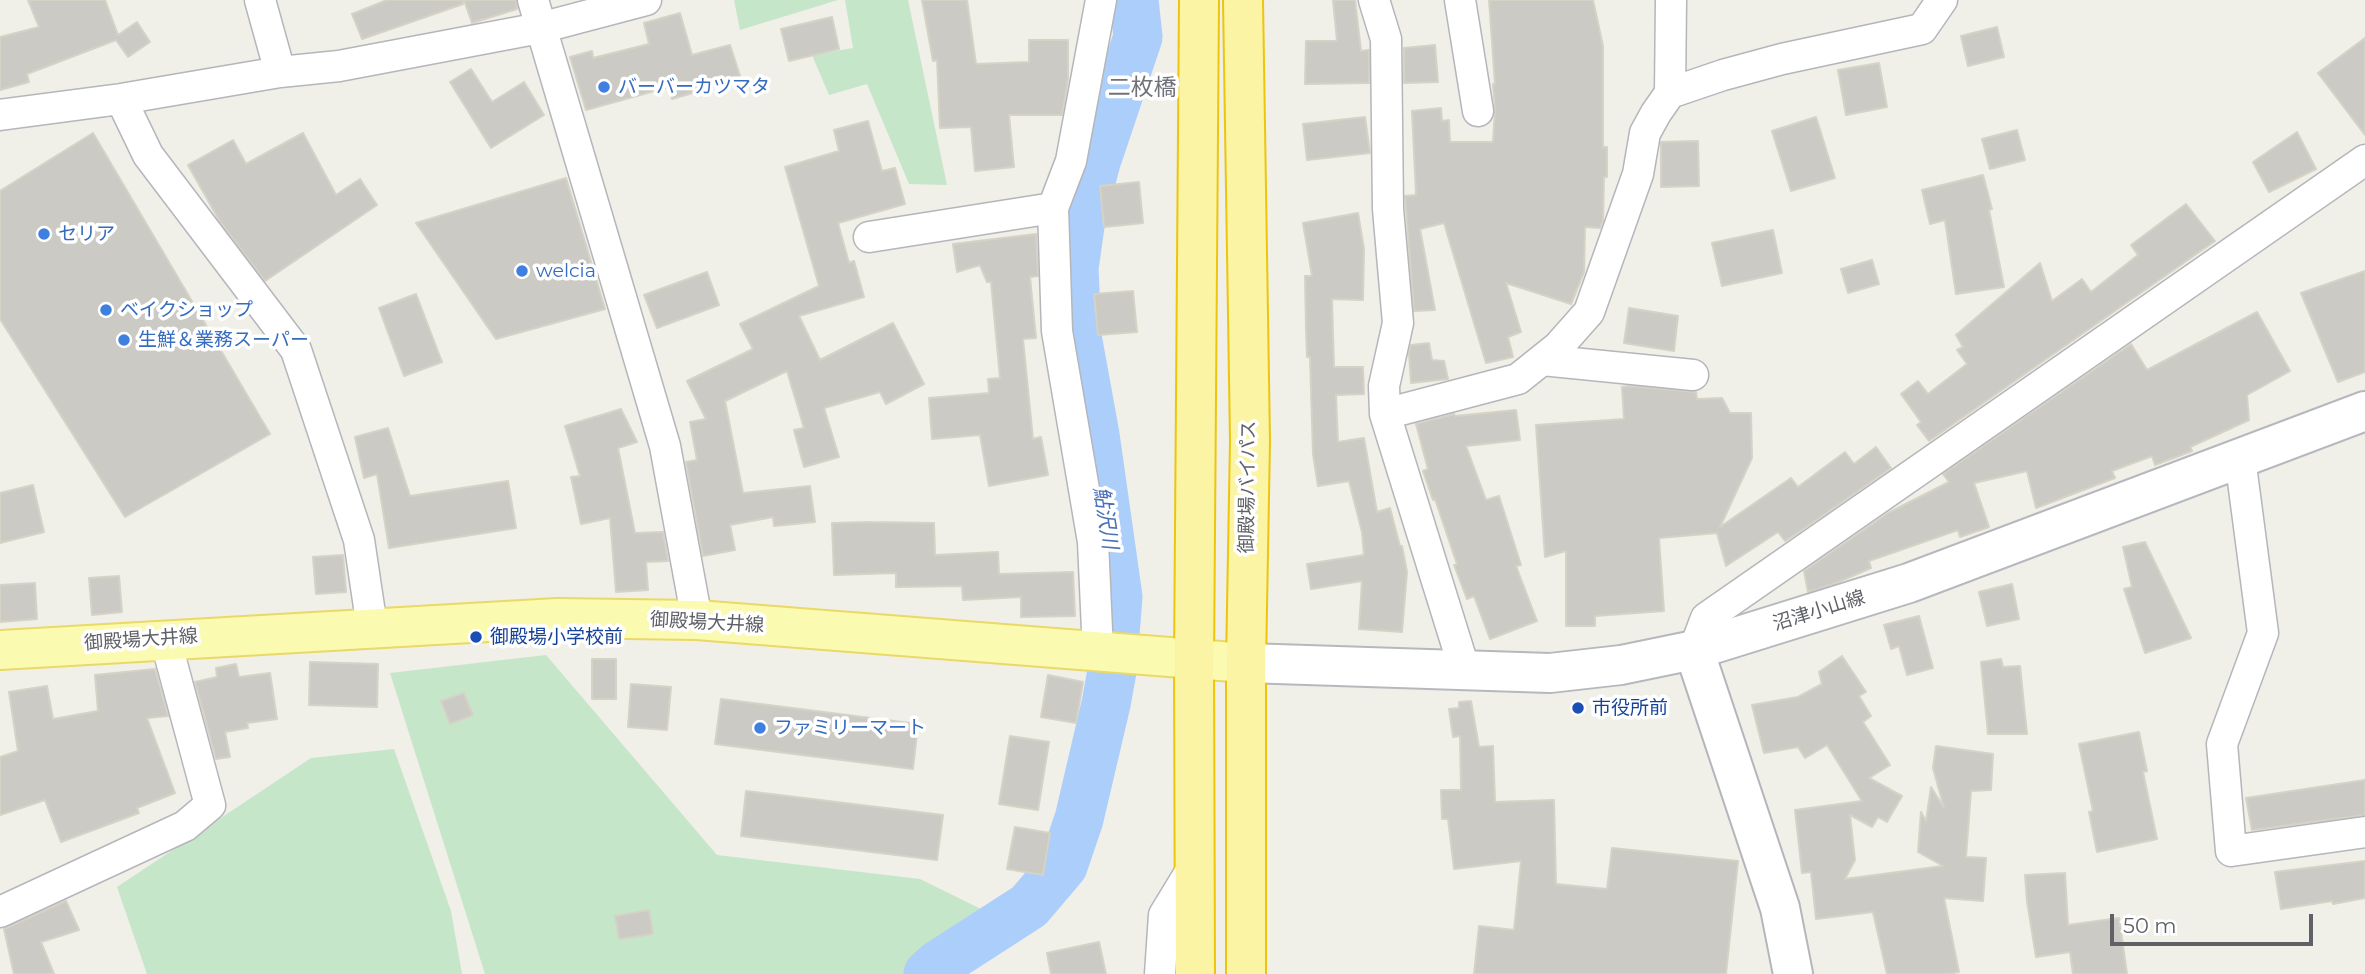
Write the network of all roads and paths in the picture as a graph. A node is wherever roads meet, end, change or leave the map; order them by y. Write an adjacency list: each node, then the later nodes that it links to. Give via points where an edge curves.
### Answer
1 (260, 0): 11 (street)
2 (646, 0): 10 (street)
3 (1101, 0): 17 (street, via 1071,161)
4 (1199, 0): 30 (highway)
5 (1242, 0): 31 (highway, 御殿場バイパス, via 1250,441)
6 (1374, 0): 22 (street, via 1386,39 1388,209 1398,323 1384,386)
7 (1460, 0): 14 (street)
8 (1671, 0): 12 (street)
9 (1942, 0): 12 (street, via 1922,29 1782,59)
10 (537, 14): 11 (street, via 340,66); 24 (street, via 665,446)
11 (280, 72): 13 (street)
12 (1670, 93): 19 (street, via 1645,134 1638,174 1589,312)
13 (121, 99): 15 (street); 25 (street, via 148,155 296,350 359,540)
14 (1478, 111)
15 (0, 115)
16 (2365, 160): 28 (street, via 1706,618)
17 (1053, 208): 18 (street); 29 (street, via 1057,331 1093,542)
18 (869, 237)
19 (1542, 360): 20 (street); 22 (street, via 1518,379)
20 (1693, 375)
21 (2365, 411): 23 (main road, 沼津小山線)
22 (1385, 414): 32 (street)
23 (2240, 458): 28 (main road, 沼津小山線, via 1909,583); 33 (street, via 2263,633 2222,744 2231,851)
24 (697, 620): 25 (main road, 御殿場大井線, via 557,618); 29 (main road, 御殿場大井線)
25 (372, 627): 26 (main road, 御殿場大井線)
26 (165, 638): 27 (main road, 御殿場大井線); 35 (street, via 210,805 185,826)
27 (0, 650)
28 (1694, 650): 32 (main road, 沼津小山線, via 1550,673); 39 (main road, via 1780,908)
29 (1098, 652): 30 (main road, 御殿場大井線)
30 (1194, 661): 31 (main road, 御殿場大井線); 34 (highway)
31 (1245, 663): 32 (main road, 沼津小山線); 38 (highway, 御殿場バイパス)
32 (1465, 671)
33 (2365, 832)
34 (1196, 864): 36 (street, via 1164,915); 37 (highway)
35 (0, 912)
36 (1160, 974)
37 (1195, 974)
38 (1247, 974)
39 (1793, 974)

